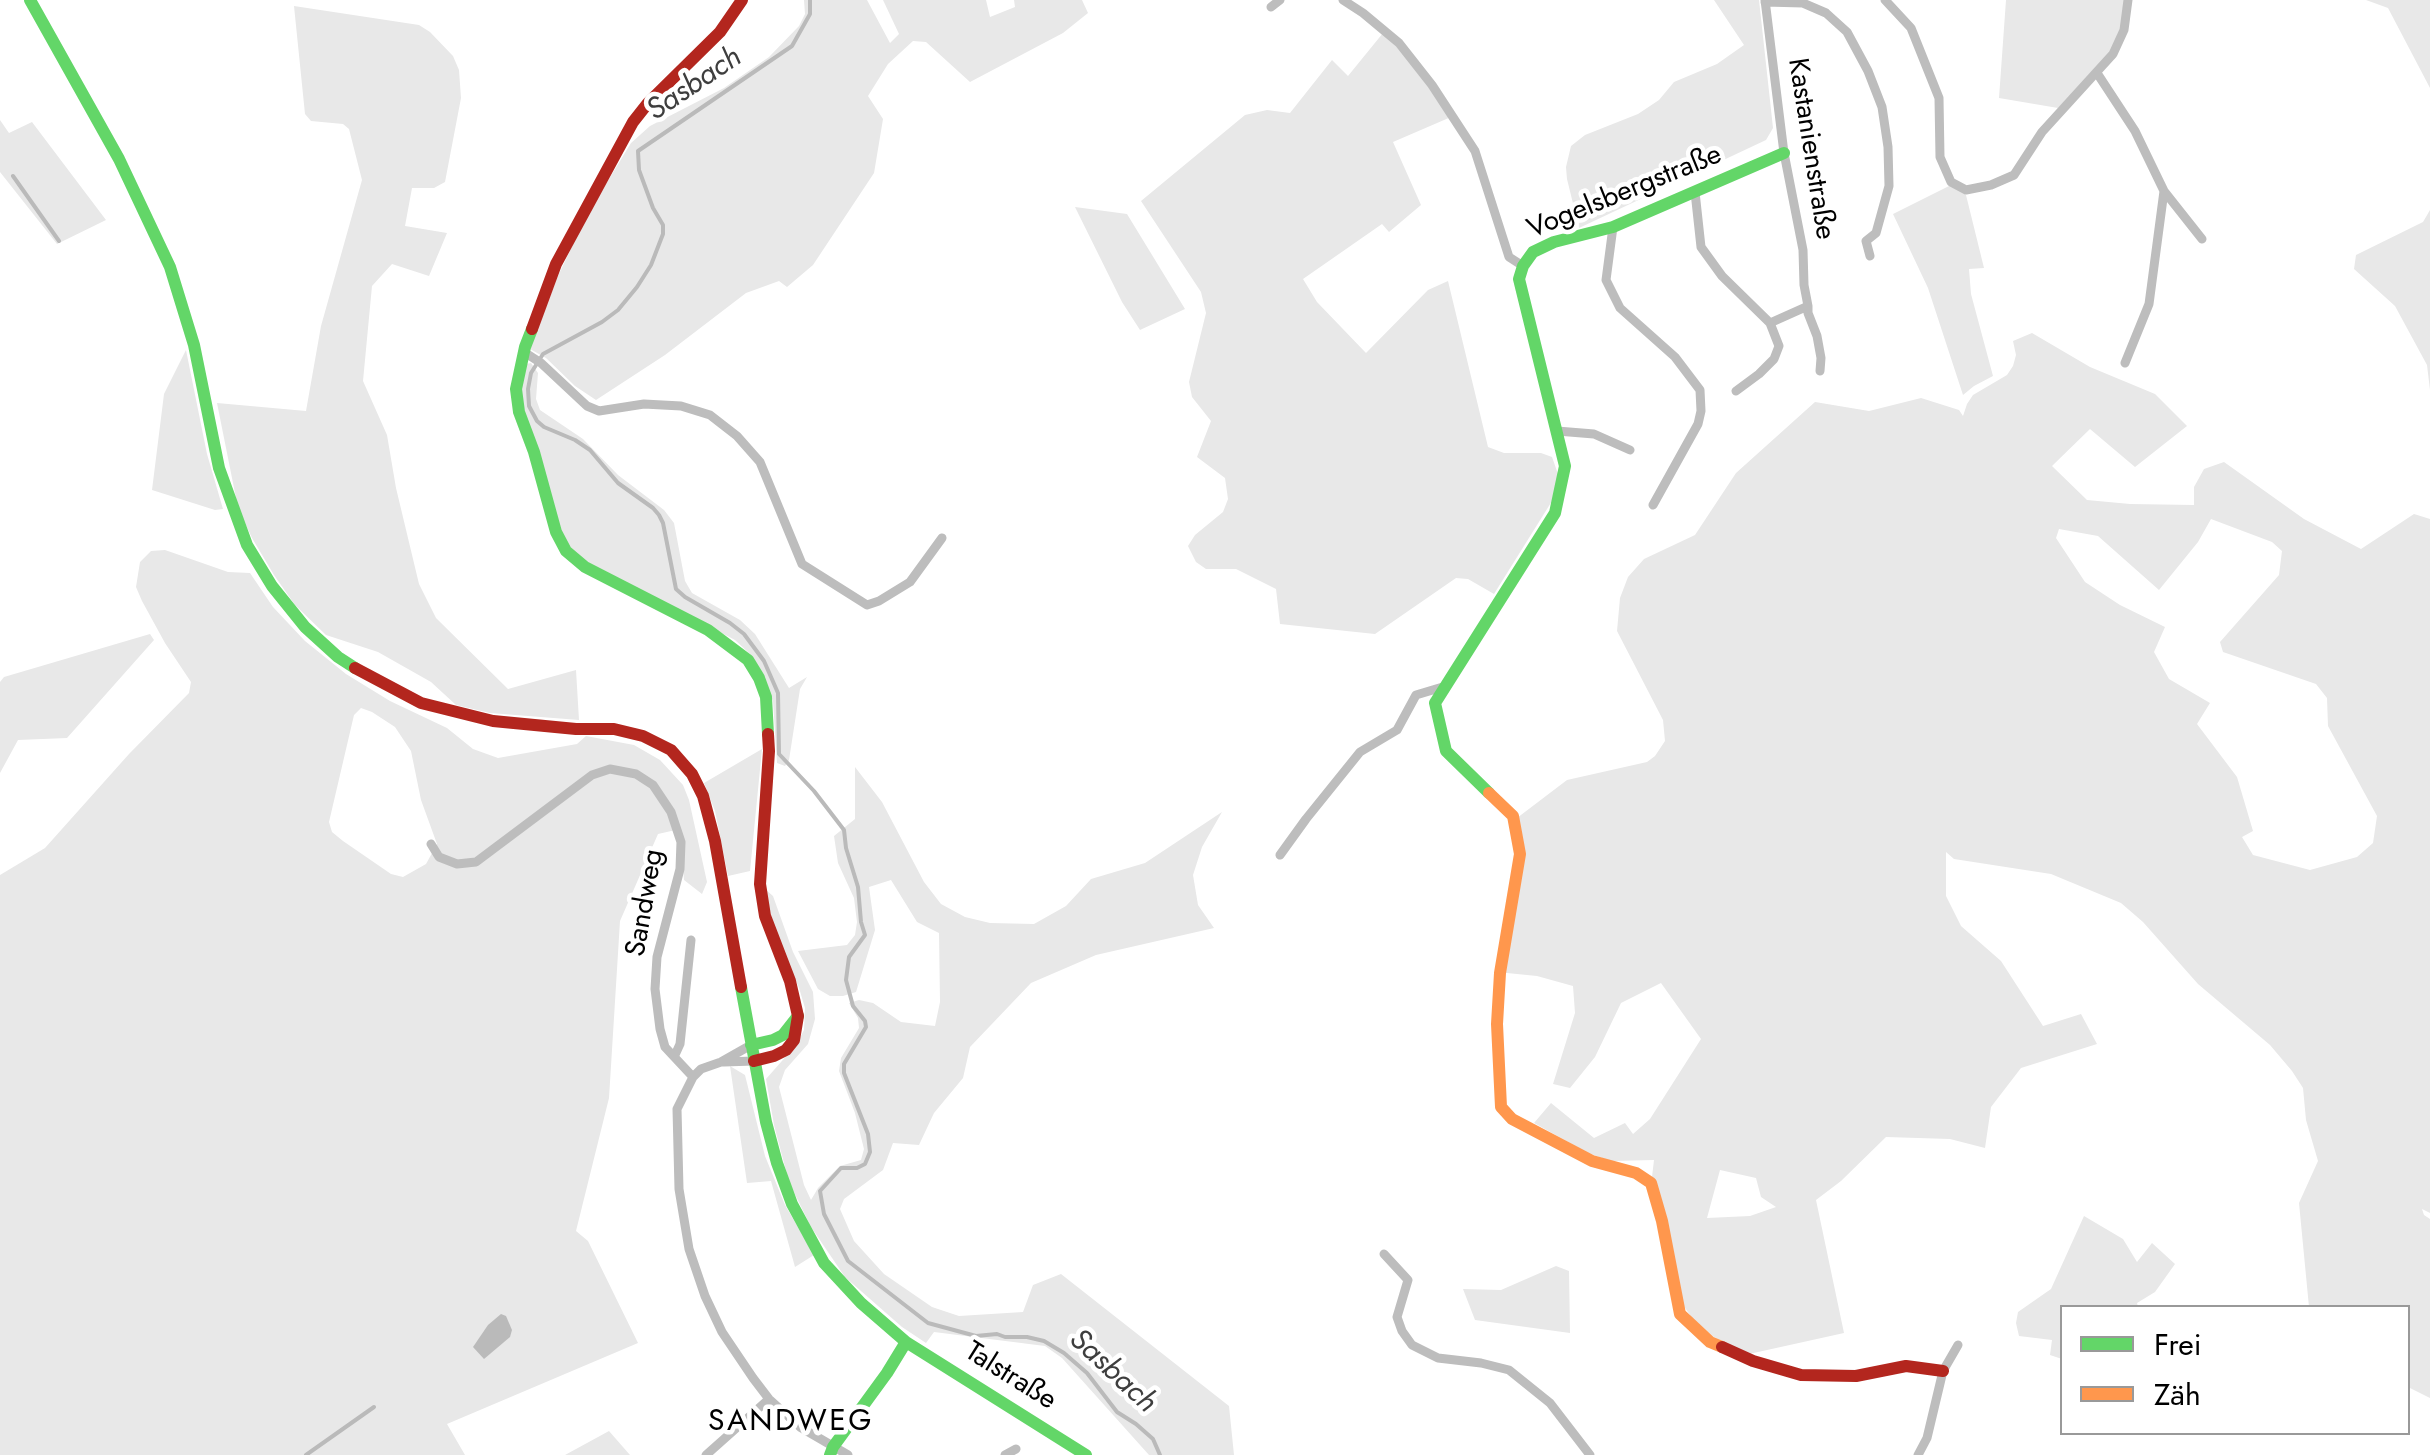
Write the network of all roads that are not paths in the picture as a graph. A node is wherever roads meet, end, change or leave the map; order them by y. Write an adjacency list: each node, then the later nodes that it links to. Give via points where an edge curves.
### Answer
1 (30, 0): 30 (main road, Talstraße, via 170,267 219,468 247,546 272,586 338,656 421,703 493,721 614,728 670,750 703,796)
2 (742, 0): 17 (main road, via 633,122 556,264)
3 (1342, 0): 14 (street, via 1399,43 1432,85 1475,152 1509,257)
4 (1885, 0): 7 (street, via 1911,28 1940,98 1940,157 1952,182 1966,190 2014,175 2042,132)
5 (2128, 0): 7 (street, via 2124,30)
6 (1765, 1): 8 (street, Kastanienstraße); 13 (street, via 1803,3 1826,13 1847,32 1868,71 1882,107 1889,186 1876,233 1866,241)
7 (2098, 73): 9 (street)
8 (1784, 153): 10 (main road, Vogelsbergstraße); 15 (street, Kastanienstraße)
9 (2164, 191): 12 (street); 18 (street, via 2149,304)
10 (1695, 192): 11 (main road, Vogelsbergstraße); 16 (street, via 1701,247)
11 (1613, 226): 14 (main road, Vogelsbergstraße, via 1554,242); 23 (street, via 1606,280 1620,308 1675,357 1700,390 1698,424)
12 (2202, 239)
13 (1870, 256)
14 (1522, 266): 21 (main road, Vogelsbergstraße, via 1522,296)
15 (1808, 306): 16 (street); 19 (street, Kastanienstraße)
16 (1770, 322): 20 (street, via 1778,346 1774,358)
17 (532, 357): 24 (street, via 586,406 681,406 738,436 760,462 802,564 867,605 910,582); 29 (main road, via 517,377 516,399 566,552 719,638 759,678 769,752 760,884)
18 (2125, 363)
19 (1820, 371)
20 (1736, 392)
21 (1556, 431): 22 (street, via 1594,434); 25 (main road, Vogelsbergstraße, via 1565,466 1555,513)
22 (1630, 450)
23 (1652, 505)
24 (942, 538)
25 (1446, 686): 27 (street, via 1416,695 1397,730 1360,752); 38 (main road, via 1435,703 1446,751 1512,816 1518,834 1500,972 1500,1107 1592,1162 1636,1173 1651,1184 1680,1314 1710,1342 1802,1375 1856,1376 1906,1366)
26 (431, 844): 31 (street, Sandweg, via 439,857 476,862 592,774 636,774 653,786 681,842 655,989 660,1030)
27 (1280, 855)
28 (691, 940): 31 (street, Sandweg)
29 (798, 1016): 30 (main road, via 783,1035); 32 (main road, via 786,1050)
30 (751, 1046): 32 (main road, Talstraße); 33 (street)
31 (675, 1055): 34 (street, Sandweg)
32 (754, 1061): 33 (street); 36 (main road, Talstraße, via 792,1204 824,1263)
33 (722, 1062): 34 (street)
34 (694, 1077): 39 (street, via 678,1110 690,1250 722,1332)
35 (1384, 1254): 46 (street, via 1408,1280 1397,1317 1412,1345 1438,1358 1508,1370 1550,1403)
36 (906, 1342): 41 (main road); 45 (main road, Talstraße)
37 (1958, 1345): 38 (street)
38 (1943, 1371): 47 (street)
39 (769, 1399): 41 (street); 42 (street)
40 (1016, 1449): 44 (street)
41 (832, 1451): 43 (street)
42 (706, 1455)
43 (848, 1455)
44 (1004, 1455)
45 (1086, 1455)
46 (1590, 1455)
47 (1918, 1455)

